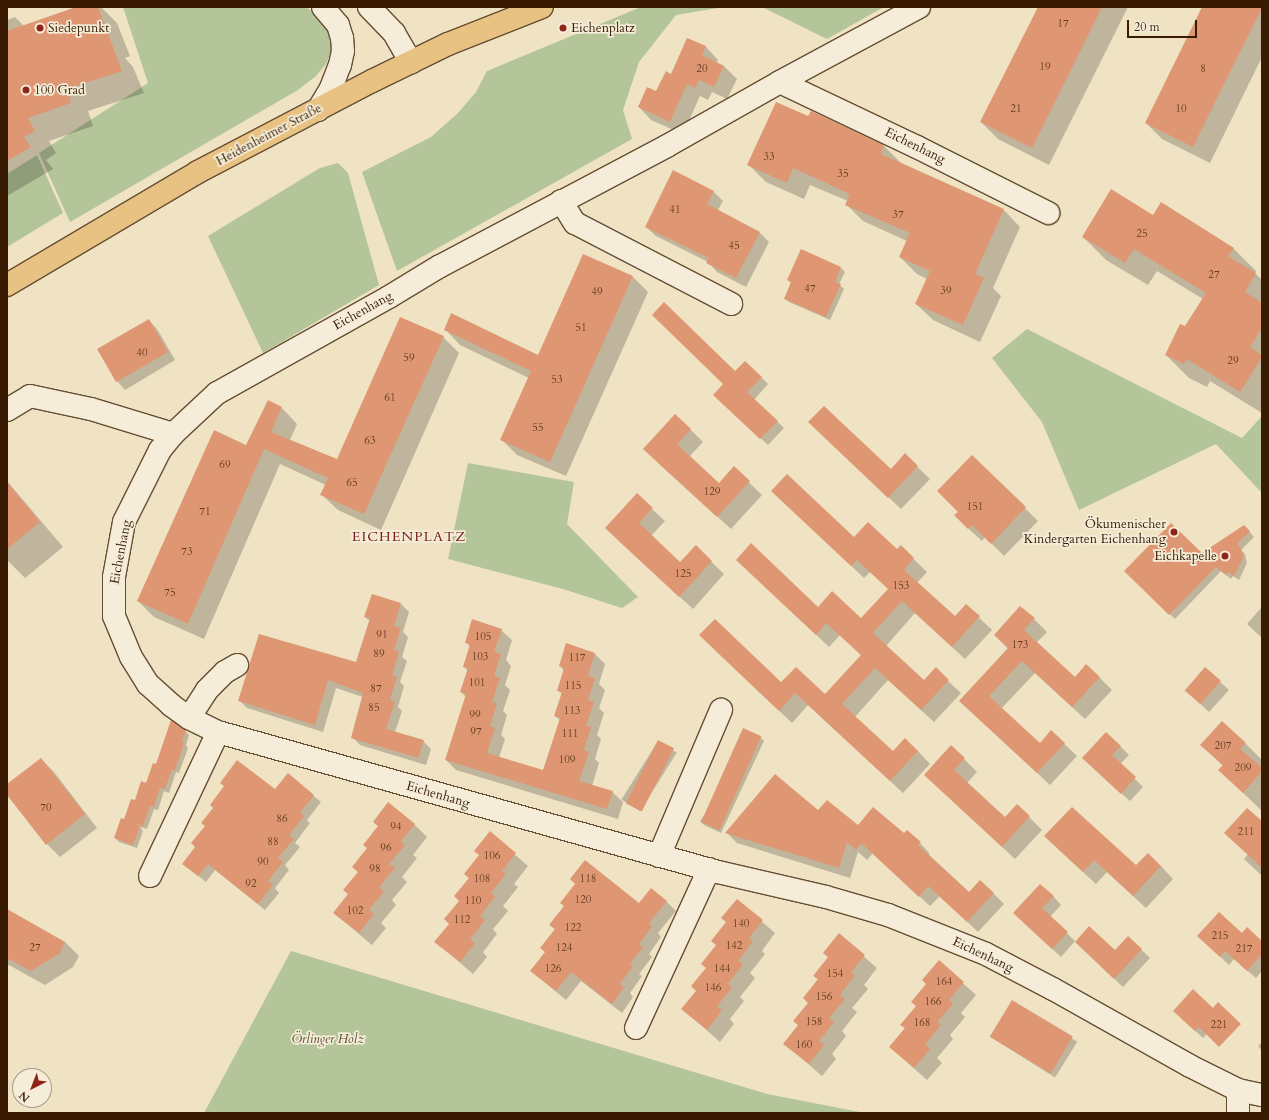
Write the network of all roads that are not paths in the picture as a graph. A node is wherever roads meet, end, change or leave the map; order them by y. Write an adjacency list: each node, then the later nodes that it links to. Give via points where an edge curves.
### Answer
1 (323, 7): 7 (street, via 338,25 343,51 331,88)
2 (369, 7): 5 (street, via 394,33)
3 (542, 7): 5 (main road, Heidenheimer Straße, via 459,39)
4 (919, 7): 6 (street, Eichenhang)
5 (410, 62): 7 (main road, Heidenheimer Straße)
6 (780, 82): 8 (street, Eichenhang, via 667,146); 9 (street, Eichenhang)
7 (318, 110): 10 (main road, Heidenheimer Straße, via 198,172)
8 (561, 201): 11 (street, via 575,223); 13 (street, Eichenhang, via 440,266 217,393)
9 (1048, 213)
10 (7, 285)
11 (731, 304)
12 (7, 410): 13 (street, via 30,396 91,409)
13 (173, 434): 16 (street, Eichenhang, via 160,450 124,522 114,577 114,616 131,658 141,675 171,705)
14 (237, 665): 16 (street, via 225,672 207,690)
15 (721, 710): 18 (street)
16 (189, 718): 17 (street, Eichenhang)
17 (218, 732): 18 (street, Eichenhang); 20 (street)
18 (659, 856): 19 (street, Eichenhang)
19 (708, 870): 21 (street); 22 (street, Eichenhang, via 826,897 938,934 986,954)
20 (150, 876)
21 (636, 1028)
22 (1238, 1090): 23 (street, Eichenhang); 24 (street)
23 (1262, 1095)
24 (1238, 1113)

